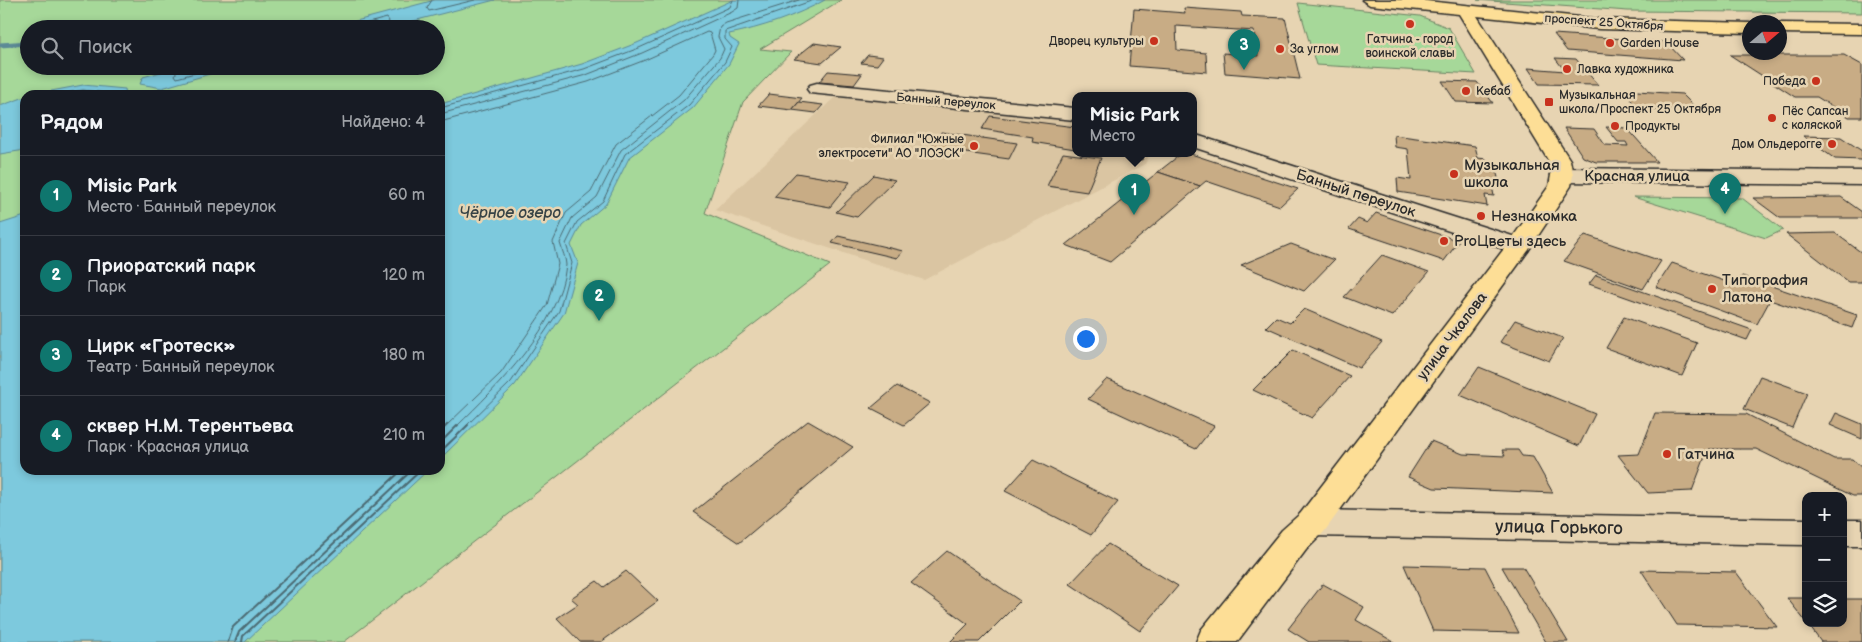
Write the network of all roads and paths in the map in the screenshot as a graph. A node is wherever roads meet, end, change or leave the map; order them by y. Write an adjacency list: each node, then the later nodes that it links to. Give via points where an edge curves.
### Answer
1 (1370, 0): 2 (main road, проспект 25 Октября)
2 (1465, 11): 3 (main road, проспект 25 Октября, via 1599,24); 9 (main road, via 1559,160)
3 (1742, 28)
4 (1787, 28): 5 (main road)
5 (1862, 29)
6 (816, 89): 7 (street, Банный переулок)
7 (1072, 114)
8 (1197, 141): 11 (street, Банный переулок)
9 (1562, 175): 10 (street, Красная улица); 11 (main road, улица Чкалова, via 1560,186)
10 (1862, 178)
11 (1519, 246): 12 (main road, улица Чкалова)
12 (1312, 523): 13 (street, улица Горького); 16 (main road, улица Чкалова, via 1294,540)
13 (1802, 532)
14 (1847, 532): 15 (street)
15 (1862, 533)
16 (1215, 642)

